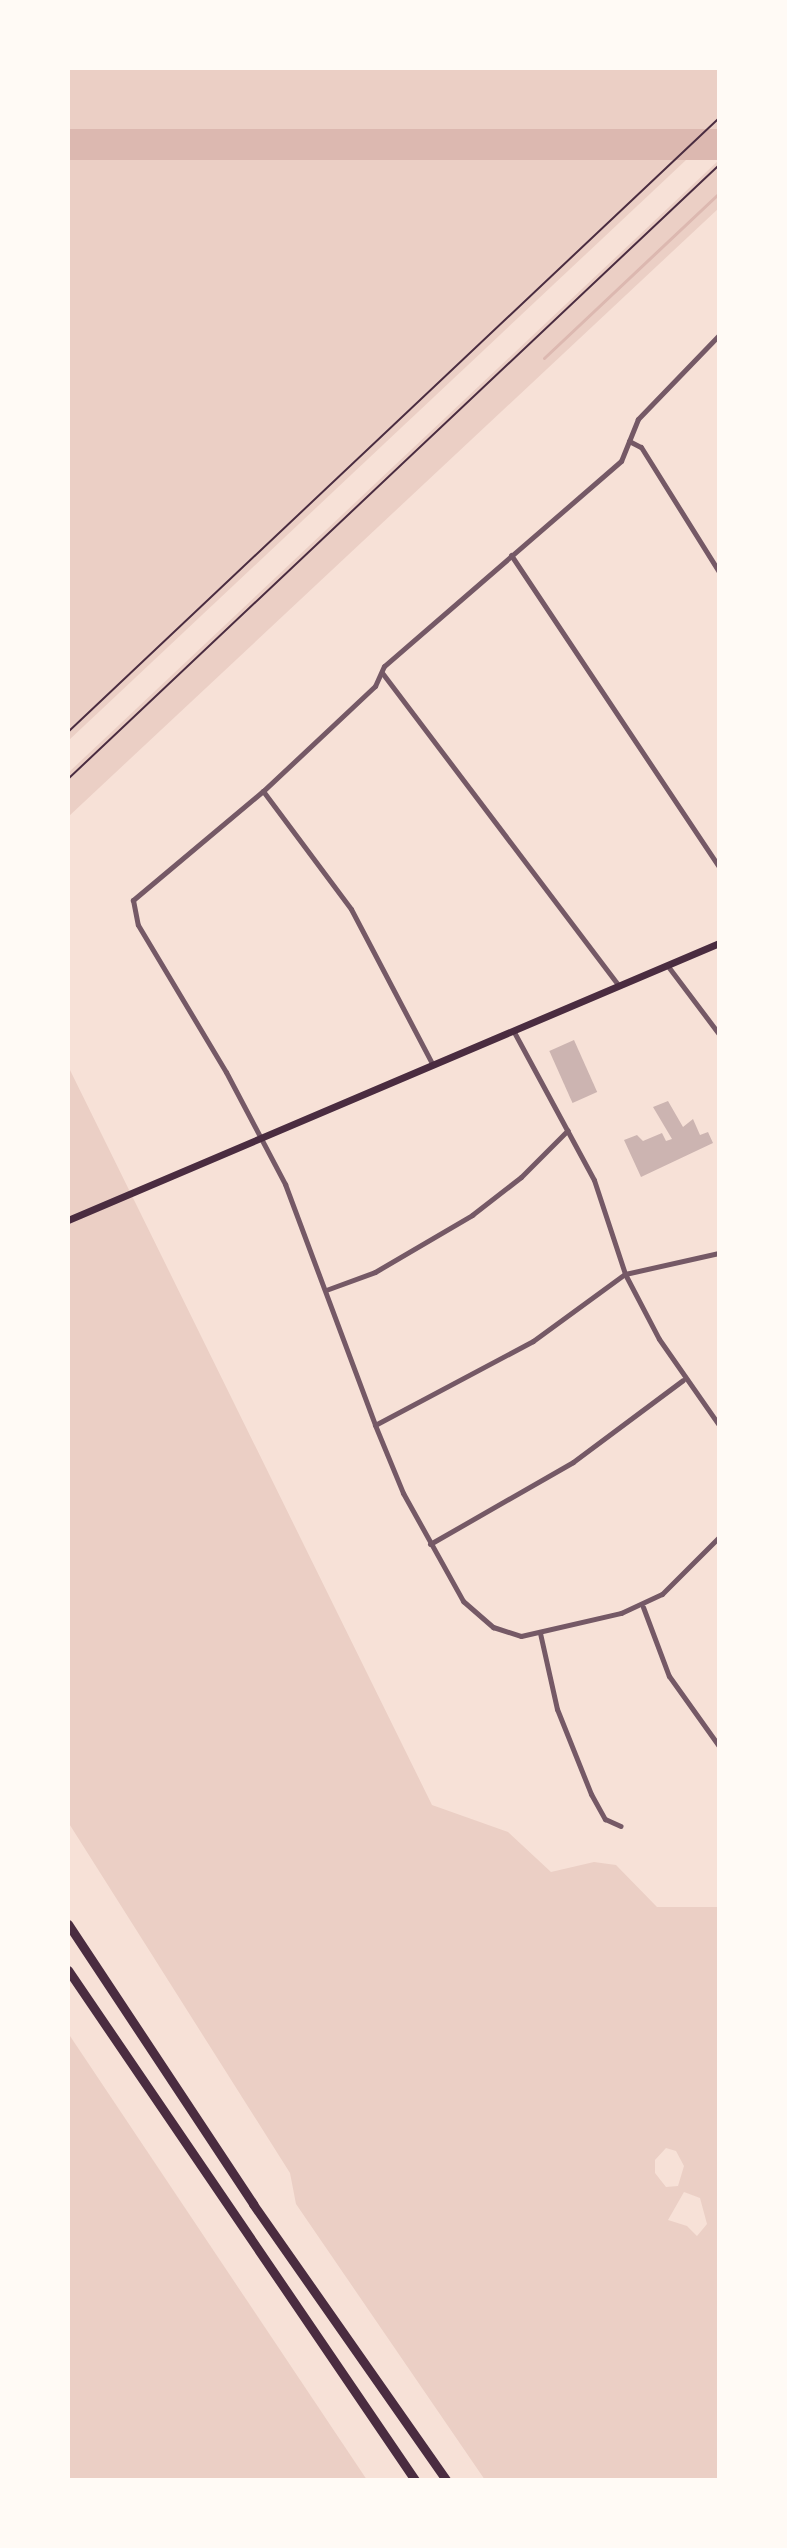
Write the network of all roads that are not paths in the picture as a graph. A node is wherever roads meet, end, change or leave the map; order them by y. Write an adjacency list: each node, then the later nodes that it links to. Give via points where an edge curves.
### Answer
1 (719, 335): 2 (street, via 638,419)
2 (629, 441): 3 (street, via 621,461); 4 (street, via 641,447)
3 (511, 555): 5 (street, via 384,666); 7 (street)
4 (719, 572)
5 (383, 674): 6 (street); 10 (street)
6 (263, 791): 13 (street, via 351,909); 15 (street, via 133,900 138,925)
7 (719, 867)
8 (719, 943): 9 (main road)
9 (667, 965): 10 (main road); 12 (street)
10 (620, 987): 11 (main road)
11 (514, 1032): 13 (main road); 14 (street)
12 (719, 1034)
13 (433, 1066): 15 (main road)
14 (568, 1130): 18 (street, via 594,1180); 19 (street, via 521,1177 472,1215 375,1272)
15 (262, 1138): 16 (main road); 19 (street)
16 (68, 1220)
17 (719, 1253): 18 (street)
18 (625, 1274): 20 (street); 21 (street, via 520,1349)
19 (326, 1290): 21 (street)
20 (683, 1380): 22 (street); 24 (street, via 573,1462)
21 (375, 1425): 24 (street)
22 (719, 1425)
23 (719, 1537): 25 (street, via 679,1580)
24 (430, 1544): 26 (street, via 456,1591 478,1616 507,1635)
25 (643, 1607): 26 (street); 27 (street, via 669,1676)
26 (540, 1633): 28 (street, via 557,1709 577,1760 605,1819)
27 (719, 1746)
28 (621, 1826)
29 (68, 1924): 32 (highway, via 253,2204)
30 (68, 1970): 31 (highway)
31 (415, 2480)
32 (446, 2480)

